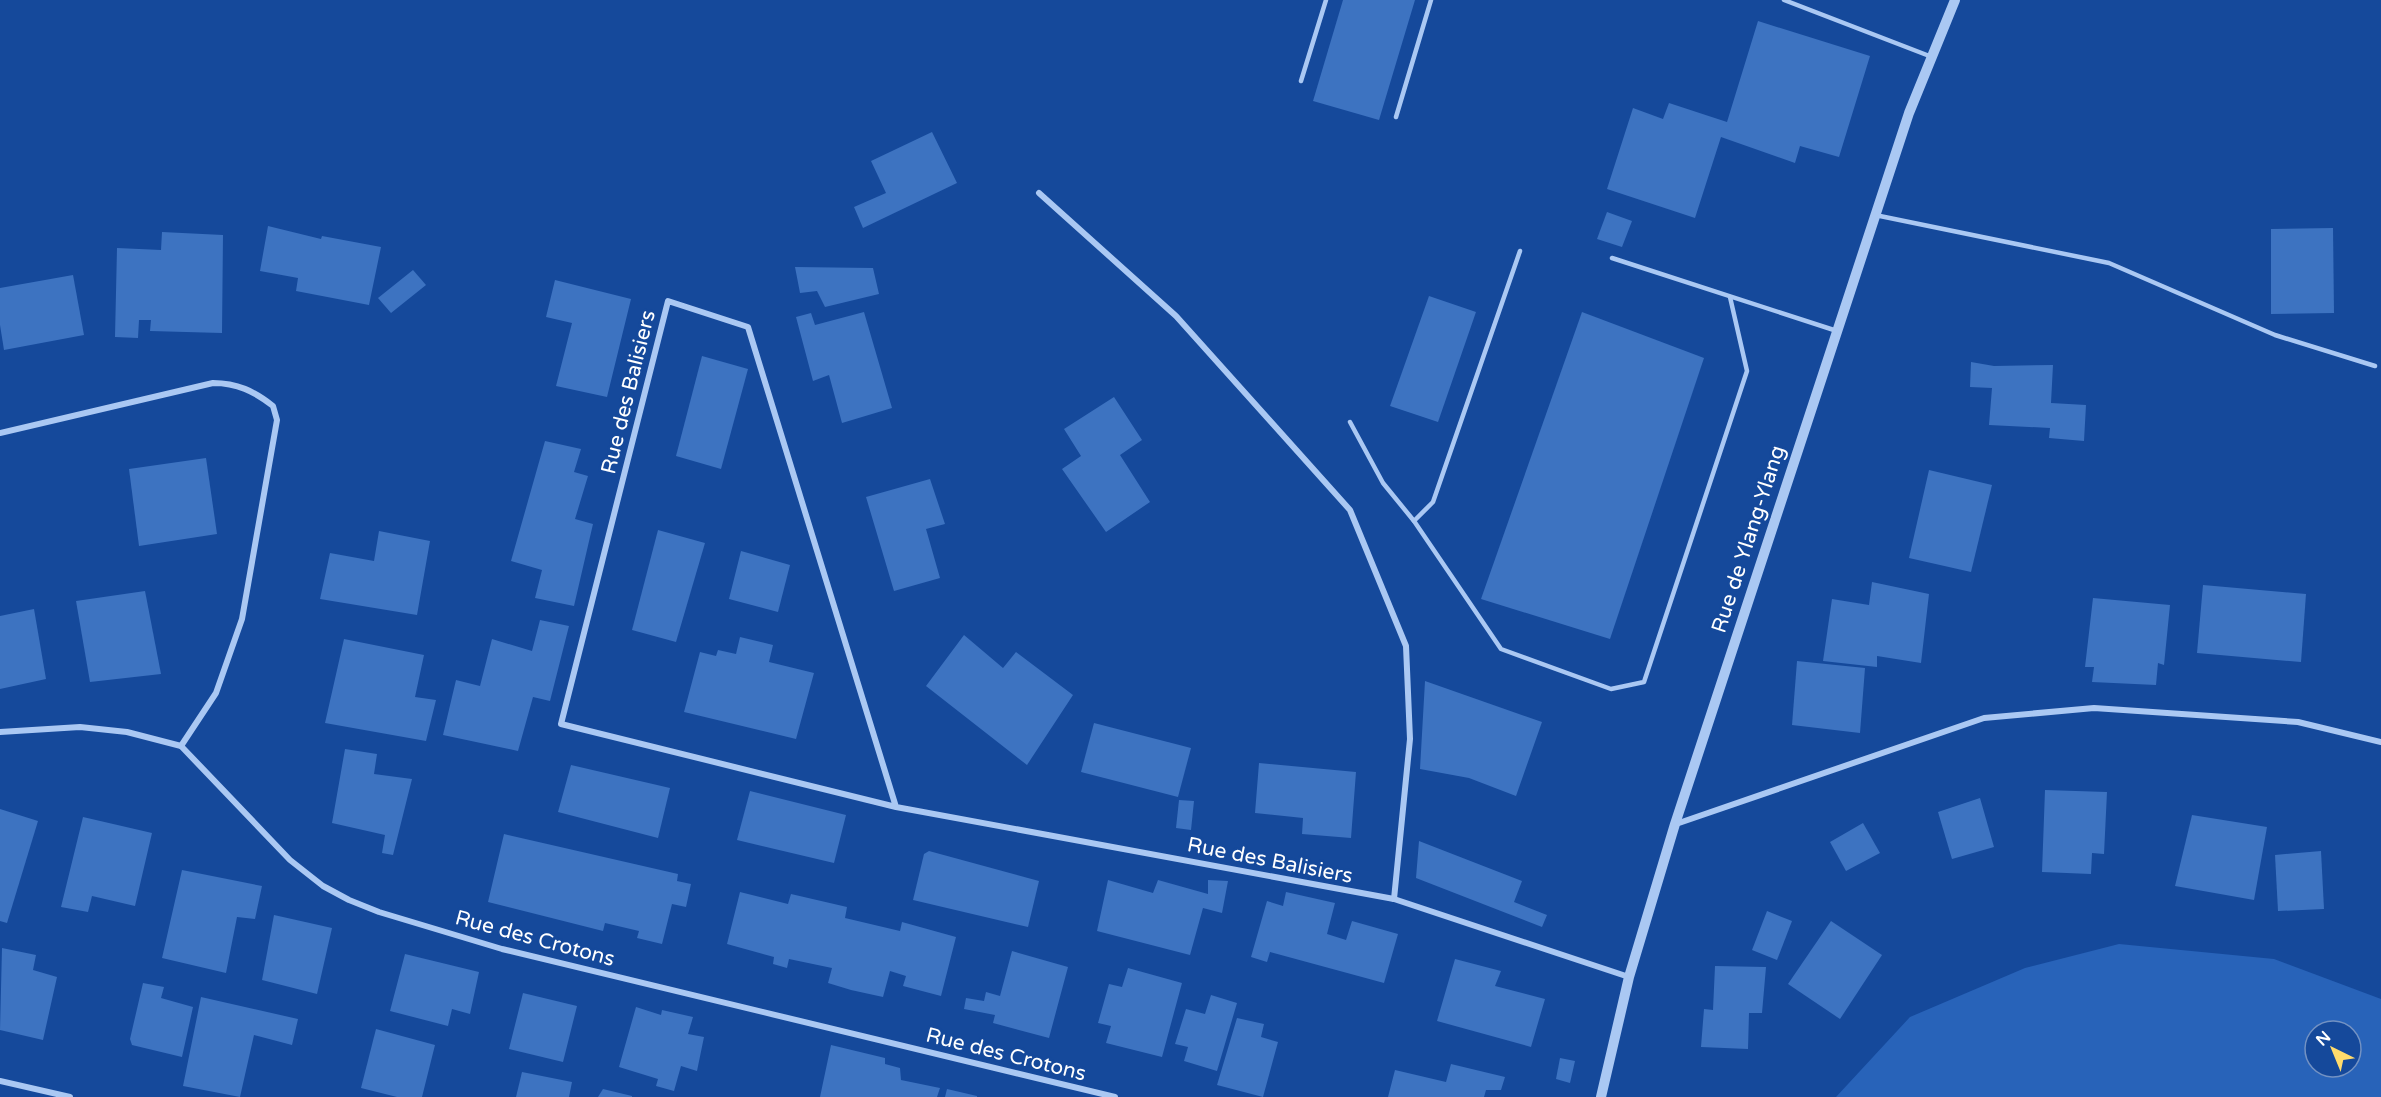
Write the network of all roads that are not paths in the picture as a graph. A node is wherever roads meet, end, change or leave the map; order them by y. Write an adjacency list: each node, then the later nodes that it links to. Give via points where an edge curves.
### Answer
1 (1326, 0): 6 (lane)
2 (1431, 0): 7 (lane)
3 (1784, 0): 5 (lane)
4 (1955, 0): 5 (street, Rue de Ylang-Ylang)
5 (1932, 57): 9 (street, Rue de Ylang-Ylang)
6 (1301, 81)
7 (1396, 117)
8 (1039, 193): 23 (street, via 1176,316 1350,510 1406,646 1410,739)
9 (1875, 215): 13 (street, Rue de Ylang-Ylang); 14 (lane, via 2109,263 2275,335)
10 (1520, 251): 17 (lane, via 1433,502)
11 (1612, 258): 12 (lane)
12 (1730, 297): 13 (lane); 17 (lane, via 1747,370 1644,682 1611,689 1501,649)
13 (1837, 331): 22 (street, Rue de Ylang-Ylang)
14 (2375, 366)
15 (1350, 422): 17 (lane, via 1383,483)
16 (0, 433): 20 (street, via 213,383 246,388 273,406 277,420 242,618 216,693)
17 (1414, 521)
18 (0, 732): 20 (street, via 80,727 127,732)
19 (2381, 742): 22 (street, via 2298,722 2105,709 1984,718)
20 (181, 746): 27 (street, Rue des Crotons, via 290,860 323,886 369,908 502,949)
21 (896, 807): 21 (street, Rue des Balisiers, via 748,327 668,301 561,724); 23 (street, Rue des Balisiers)
22 (1675, 824): 24 (street, Rue de Ylang-Ylang)
23 (1394, 899): 24 (street, Rue des Balisiers)
24 (1629, 977): 28 (street, Rue de Ylang-Ylang)
25 (0, 1081): 26 (street)
26 (70, 1097)
27 (1115, 1097)
28 (1601, 1097)

